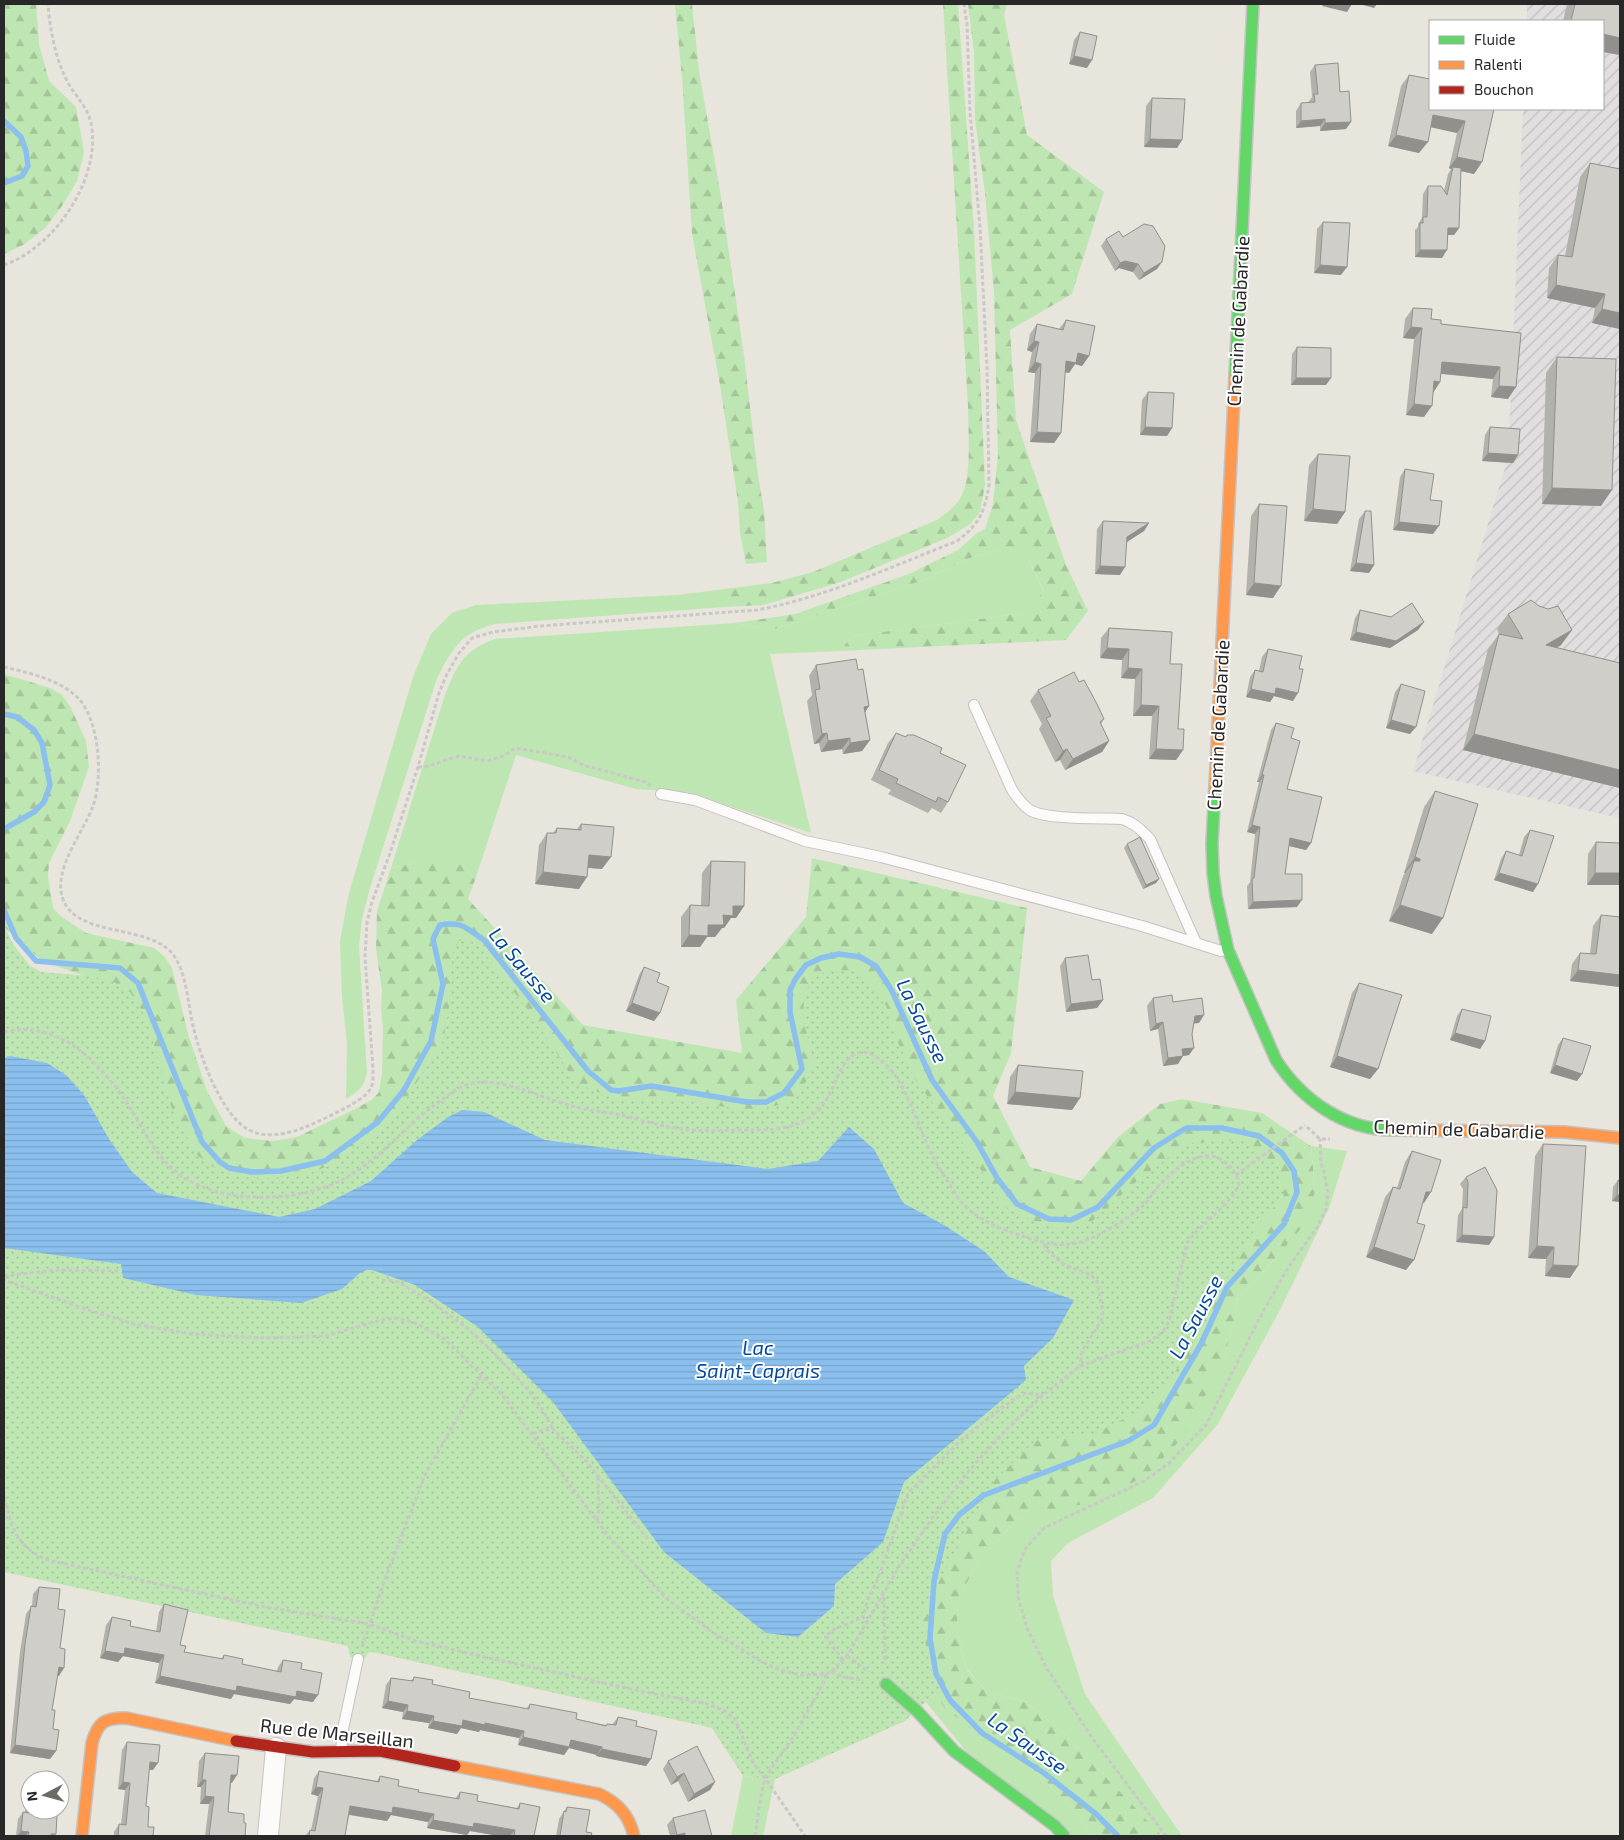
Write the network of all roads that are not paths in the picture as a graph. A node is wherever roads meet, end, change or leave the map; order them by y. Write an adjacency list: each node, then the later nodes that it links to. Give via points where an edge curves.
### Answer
1 (1249, 5): 5 (street, Chemin de Gabardie, via 1212,843 1216,896)
2 (974, 705): 4 (lane, via 1012,790 1031,811 1056,816 1122,819 1140,828 1150,839)
3 (661, 794): 4 (lane, via 695,800 805,842 881,857)
4 (1196, 943): 5 (lane)
5 (1228, 950): 6 (street, Chemin de Gabardie, via 1276,1060 1300,1091 1332,1114 1381,1130 1564,1132)
6 (1620, 1138)
7 (358, 1658): 10 (lane)
8 (886, 1684): 14 (street, via 954,1750)
9 (276, 1748): 10 (street, Rue de Marseillan, via 305,1752); 11 (street, Rue de Marseillan, via 126,1718 107,1719 100,1723 92,1743); 12 (street)
10 (341, 1751): 13 (street, Rue de Marseillan, via 380,1751 599,1794 624,1811)
11 (82, 1836)
12 (268, 1836)
13 (634, 1836)
14 (1064, 1836)

